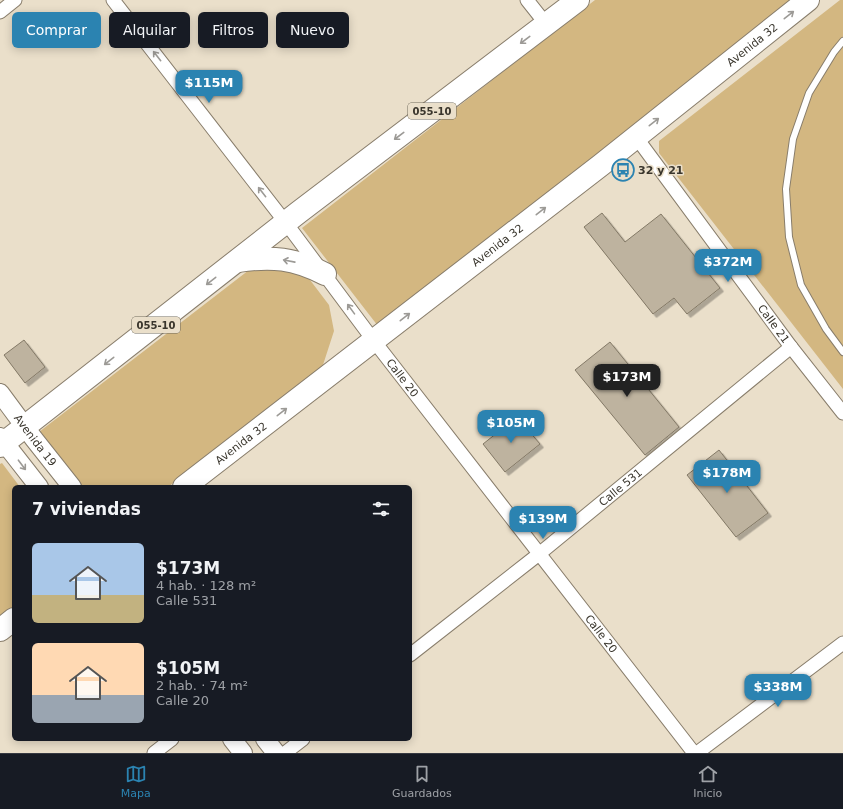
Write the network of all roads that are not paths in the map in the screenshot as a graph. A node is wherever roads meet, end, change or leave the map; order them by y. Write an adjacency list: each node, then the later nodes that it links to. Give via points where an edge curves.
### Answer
1 (15, 0): 6 (street)
2 (113, 0): 10 (street, Calle 20, one-way to 2)
3 (527, 0): 7 (street)
4 (578, 0): 7 (highway, 055-10)
5 (808, 0): 9 (highway, Avenida 32, one-way to 5)
6 (0, 12)
7 (546, 24): 10 (highway, 055-10, one-way to 10)
8 (843, 41): 15 (lane, via 809,93 793,139 786,189 789,237 801,285 826,329)
9 (636, 137): 13 (highway, Avenida 32, one-way to 9); 14 (street, Calle 21)
10 (286, 223): 11 (highway, 055-10); 12 (street, Calle 20)
11 (237, 261): 12 (highway, one-way to 11, via 285,259 254,258); 18 (highway, 055-10, one-way to 18)
12 (325, 274): 13 (street, Calle 20, one-way to 12)
13 (374, 341): 22 (highway, Avenida 32, one-way to 13); 23 (street, Calle 20)
14 (791, 347): 17 (street, Calle 21); 23 (street, Calle 531)
15 (843, 352)
16 (0, 393): 18 (main road, Avenida 19)
17 (843, 413)
18 (25, 426): 19 (highway, 055-10); 21 (main road, Avenida 19)
19 (2, 442): 20 (main road, one-way to 20)
20 (37, 485)
21 (70, 485)
22 (187, 485)
23 (539, 554): 27 (street, Calle 531); 36 (street, Calle 20)
24 (12, 621): 25 (highway)
25 (0, 630)
26 (843, 642): 36 (street)
27 (412, 653)
28 (169, 741): 32 (street)
29 (234, 741): 33 (main road)
30 (267, 741): 34 (main road)
31 (300, 741): 35 (street)
32 (154, 753)
33 (243, 753)
34 (276, 753)
35 (285, 753)
36 (696, 753)

